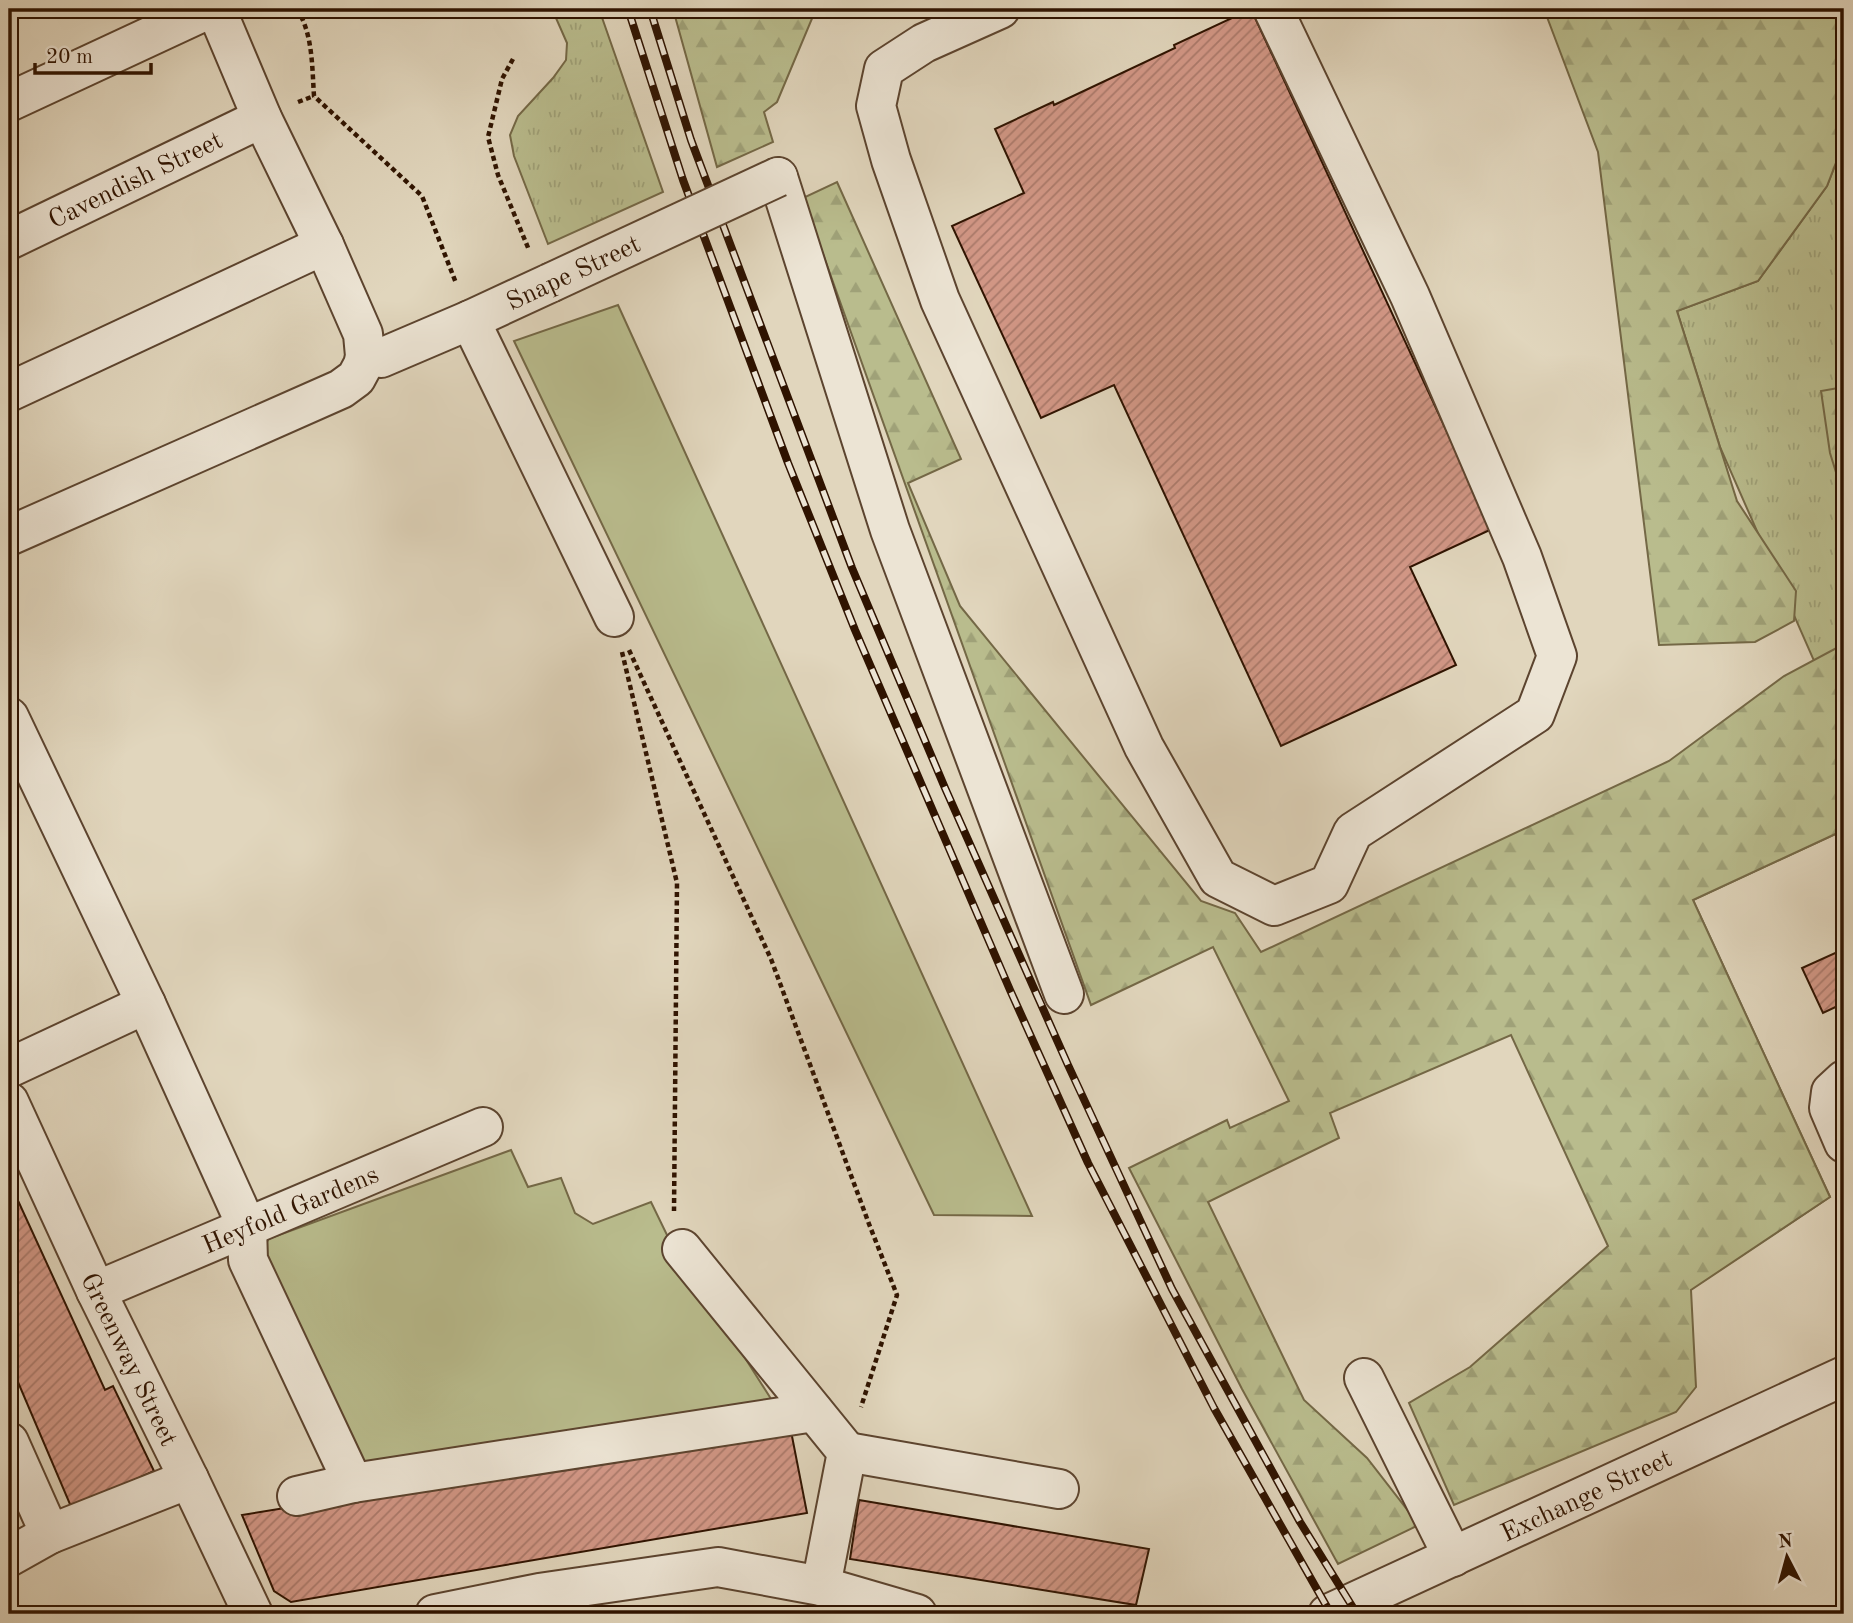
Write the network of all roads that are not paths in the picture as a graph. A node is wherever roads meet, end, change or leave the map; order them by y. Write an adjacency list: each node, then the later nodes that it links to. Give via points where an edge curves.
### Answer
1 (209, 9): 5 (street)
2 (216, 9): 6 (street)
3 (1000, 9): 4 (street, via 924,43 884,69 876,106 891,160 940,300 1144,747 1218,878 1274,906 1329,884 1353,832 1535,714 1557,656 1522,557 1410,296)
4 (1273, 9)
5 (9, 102)
6 (262, 118): 7 (street, Cavendish Street); 8 (street)
7 (9, 240)
8 (324, 245): 10 (street, via 363,334); 11 (street)
9 (470, 320): 10 (street, Snape Street, via 382,358); 13 (street); 15 (street, Snape Street, bridge, via 778,177 890,530)
10 (364, 360): 12 (street, via 356,378 341,388)
11 (9, 392)
12 (9, 536)
13 (614, 617)
14 (9, 717): 16 (street)
15 (1064, 994)
16 (146, 1004): 17 (street); 22 (street)
17 (9, 1068)
18 (1844, 1080): 21 (street, via 1831,1092 1829,1108)
19 (9, 1102): 24 (street, Greenway Street)
20 (483, 1127): 22 (street, Heyfold Gardens)
21 (1844, 1143)
22 (247, 1227): 24 (street, Heyfold Gardens); 31 (street, via 248,1259)
23 (682, 1249): 27 (street)
24 (96, 1291): 30 (street, Greenway Street)
25 (1844, 1376): 36 (street, Exchange Street)
26 (1364, 1378): 36 (street)
27 (814, 1412): 29 (street); 31 (street)
28 (9, 1442): 34 (street)
29 (847, 1452): 32 (street); 37 (street)
30 (189, 1479): 34 (street); 38 (street, Greenway Street)
31 (353, 1483): 33 (street)
32 (1059, 1489)
33 (297, 1496)
34 (50, 1534): 35 (street)
35 (9, 1557)
36 (1453, 1557): 41 (street, Exchange Street)
37 (821, 1586): 39 (street, via 718,1567 539,1593); 40 (street)
38 (253, 1614)
39 (435, 1614)
40 (917, 1614)
41 (1328, 1614)

